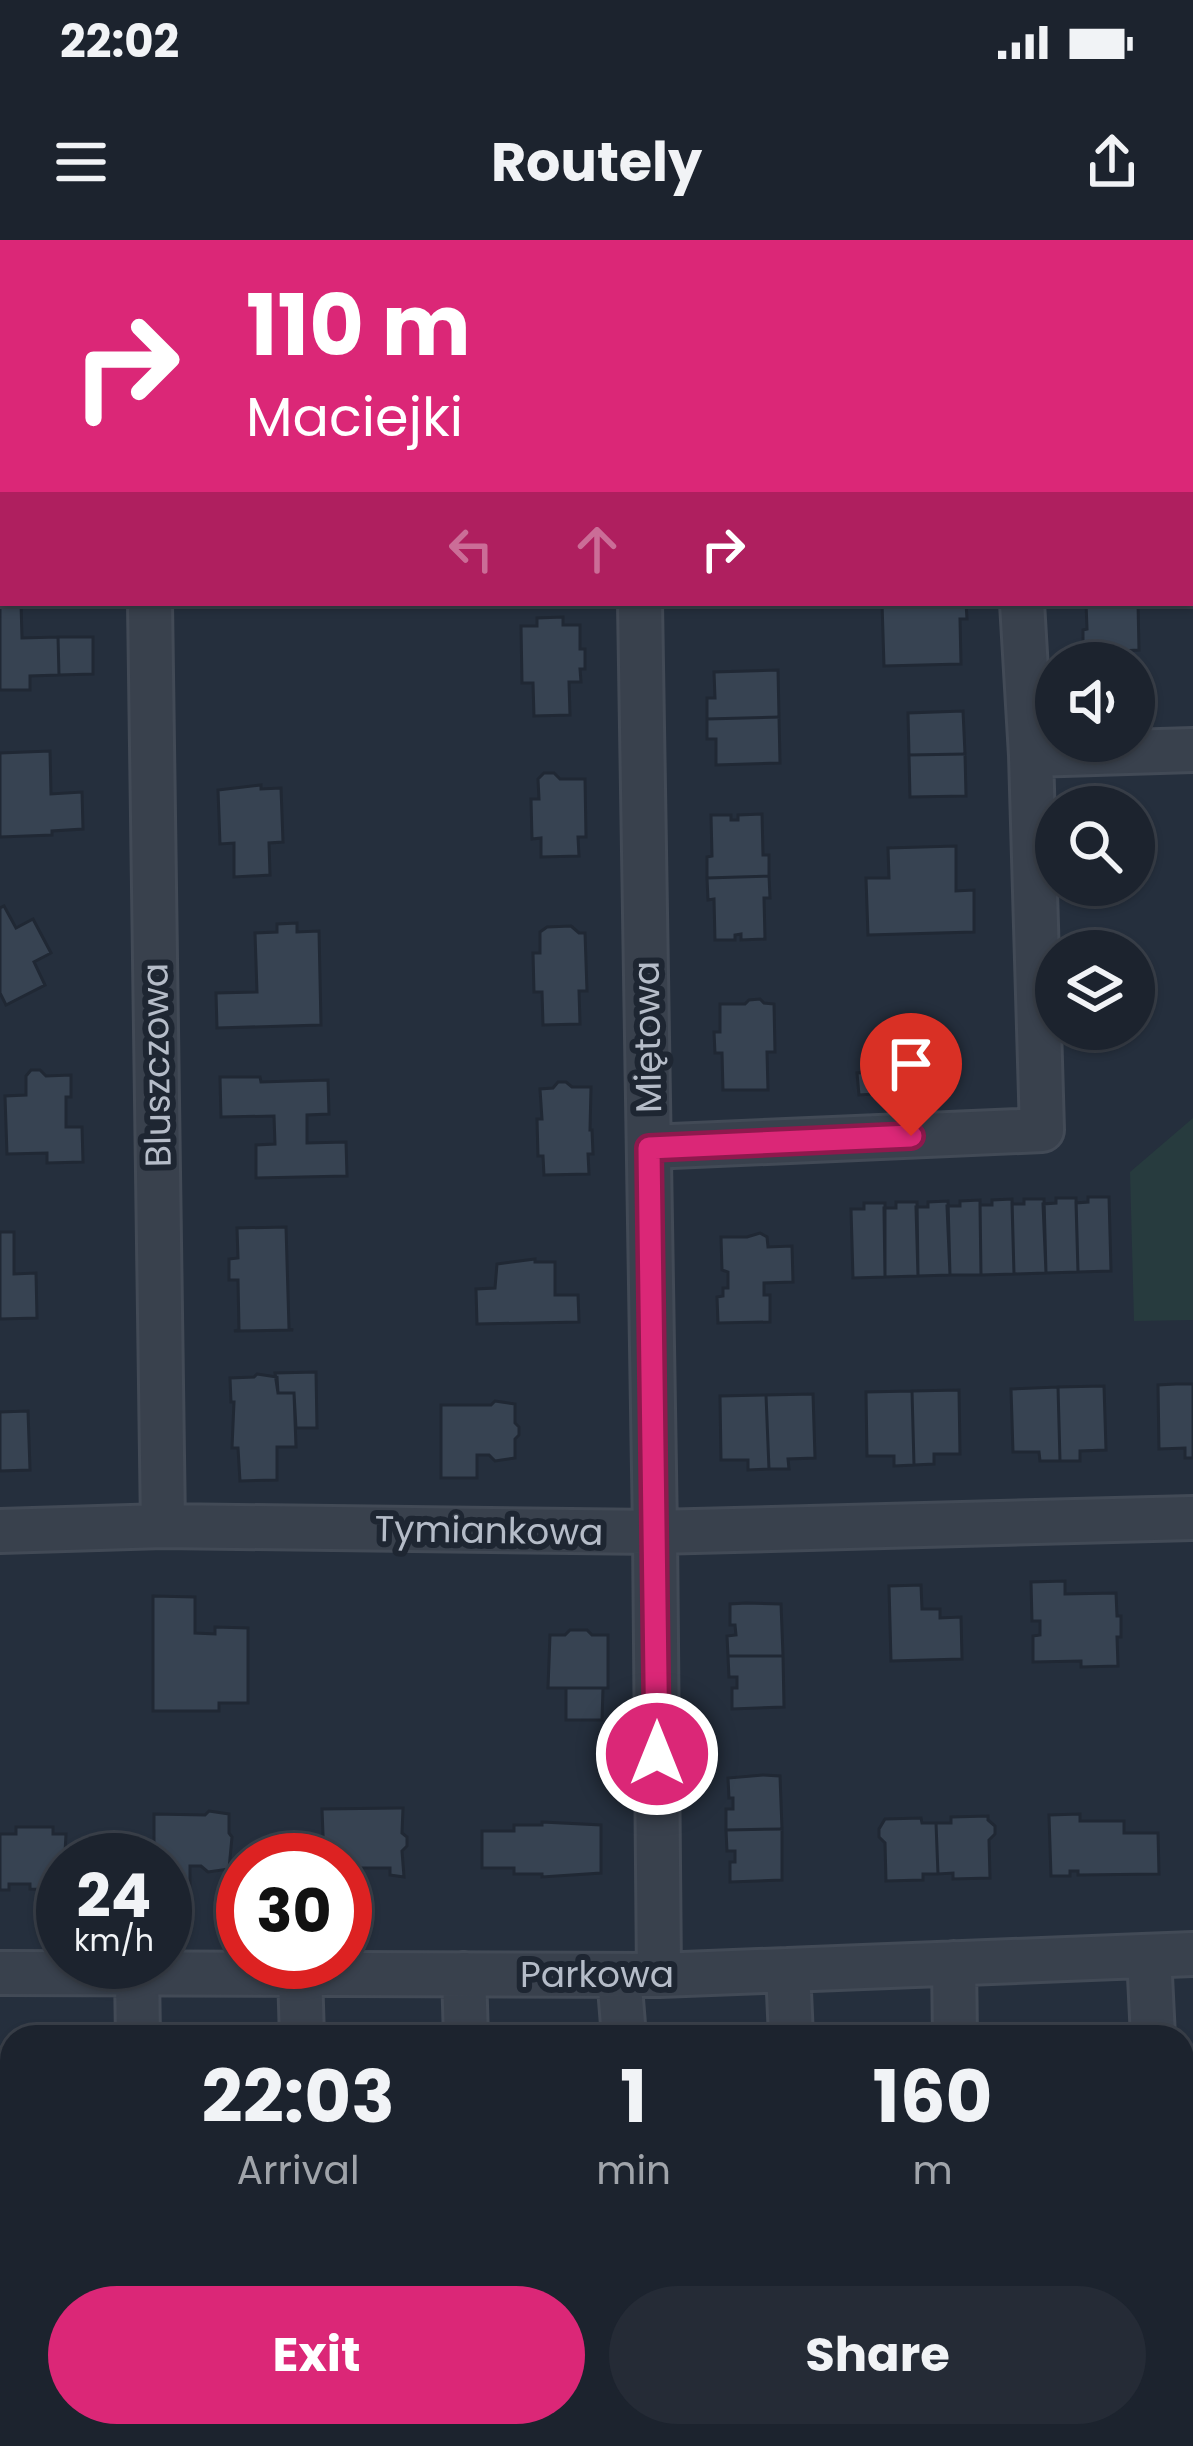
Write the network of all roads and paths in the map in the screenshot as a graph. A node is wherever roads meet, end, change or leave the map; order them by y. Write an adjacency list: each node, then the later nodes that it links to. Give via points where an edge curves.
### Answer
1 (150, 606): 8 (street, Bluszczowa)
2 (640, 606): 6 (street, Miętowa)
3 (1022, 606): 5 (street)
4 (1193, 750): 5 (street)
5 (1031, 755): 6 (street, via 1042,1130)
6 (649, 1148): 10 (street, Miętowa)
7 (1193, 1517): 10 (street, Tymiankowa)
8 (163, 1526): 9 (street, Tymiankowa); 10 (street, Tymiankowa)
9 (0, 1531)
10 (656, 1532): 19 (street, Miętowa)
11 (1193, 1954): 12 (street, Parkowa)
12 (1149, 1956): 13 (street, Parkowa); 28 (street)
13 (954, 1964): 14 (street, Parkowa); 27 (street)
14 (788, 1970): 19 (street, Parkowa); 26 (street)
15 (0, 1973): 16 (street, Parkowa)
16 (36, 1973)
17 (372, 1973): 18 (street, Parkowa)
18 (464, 1974): 19 (street, Parkowa); 24 (street)
19 (639, 1975): 25 (street, Miętowa)
20 (137, 1989): 22 (street)
21 (300, 1989): 23 (street)
22 (138, 2025)
23 (302, 2025)
24 (466, 2025)
25 (627, 2025)
26 (790, 2025)
27 (955, 2025)
28 (1152, 2025)

